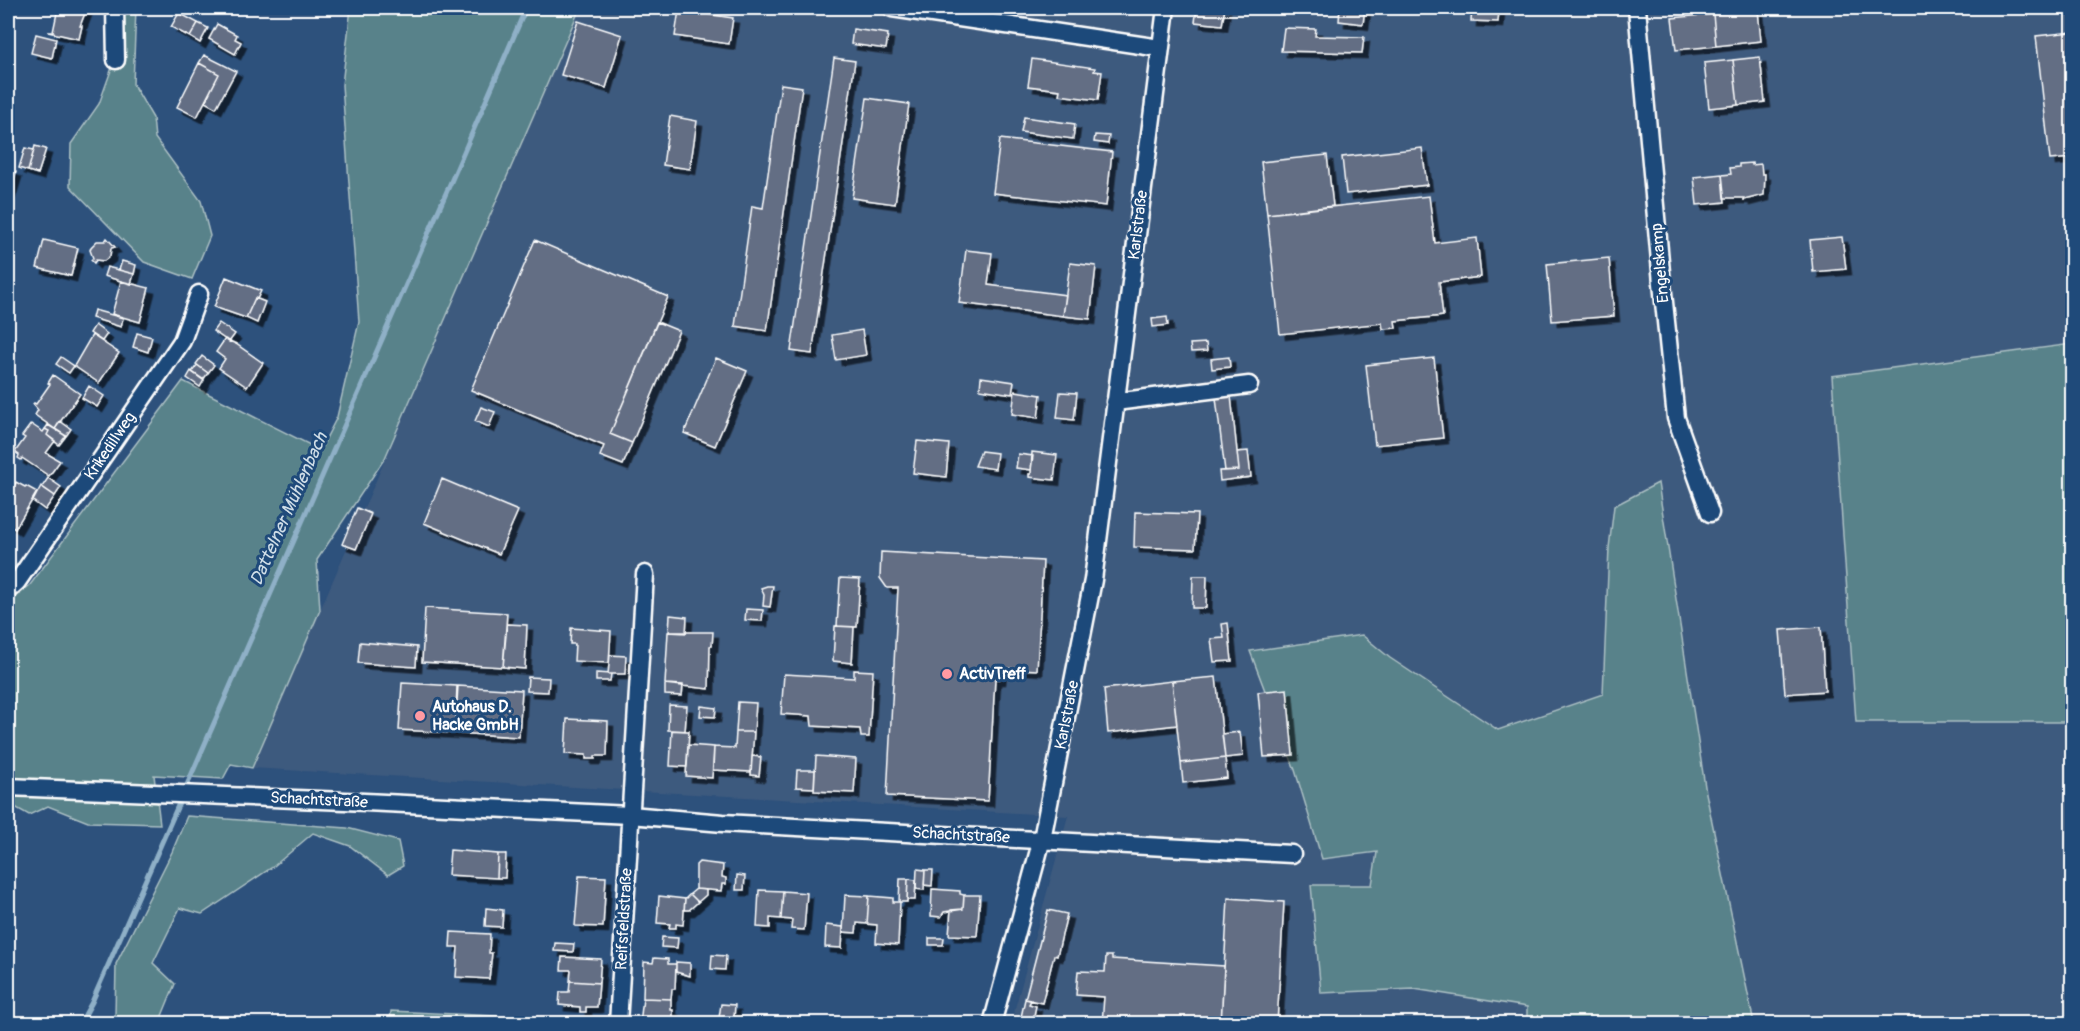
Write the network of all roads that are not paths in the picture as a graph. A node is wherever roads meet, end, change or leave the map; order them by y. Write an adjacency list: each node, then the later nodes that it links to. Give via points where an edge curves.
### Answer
1 (115, 8): 6 (street)
2 (892, 8): 5 (street)
3 (1166, 8): 5 (street, Karlstraße)
4 (1637, 8): 10 (street, Engelskamp, via 1676,418)
5 (1161, 48): 9 (street, Karlstraße)
6 (116, 60)
7 (199, 294): 12 (street, Krikedillweg, via 182,340)
8 (1249, 385): 9 (street)
9 (1115, 402): 15 (street, Karlstraße, via 1094,580)
10 (1710, 513)
11 (645, 574): 14 (street)
12 (8, 590)
13 (8, 787): 14 (street, Schachtstraße)
14 (630, 815): 15 (street, Schachtstraße, via 723,824); 17 (street, Reifsfeldstraße)
15 (1042, 839): 16 (street, Schachtstraße); 18 (street, Karlstraße)
16 (1292, 854)
17 (618, 1023)
18 (992, 1023)

